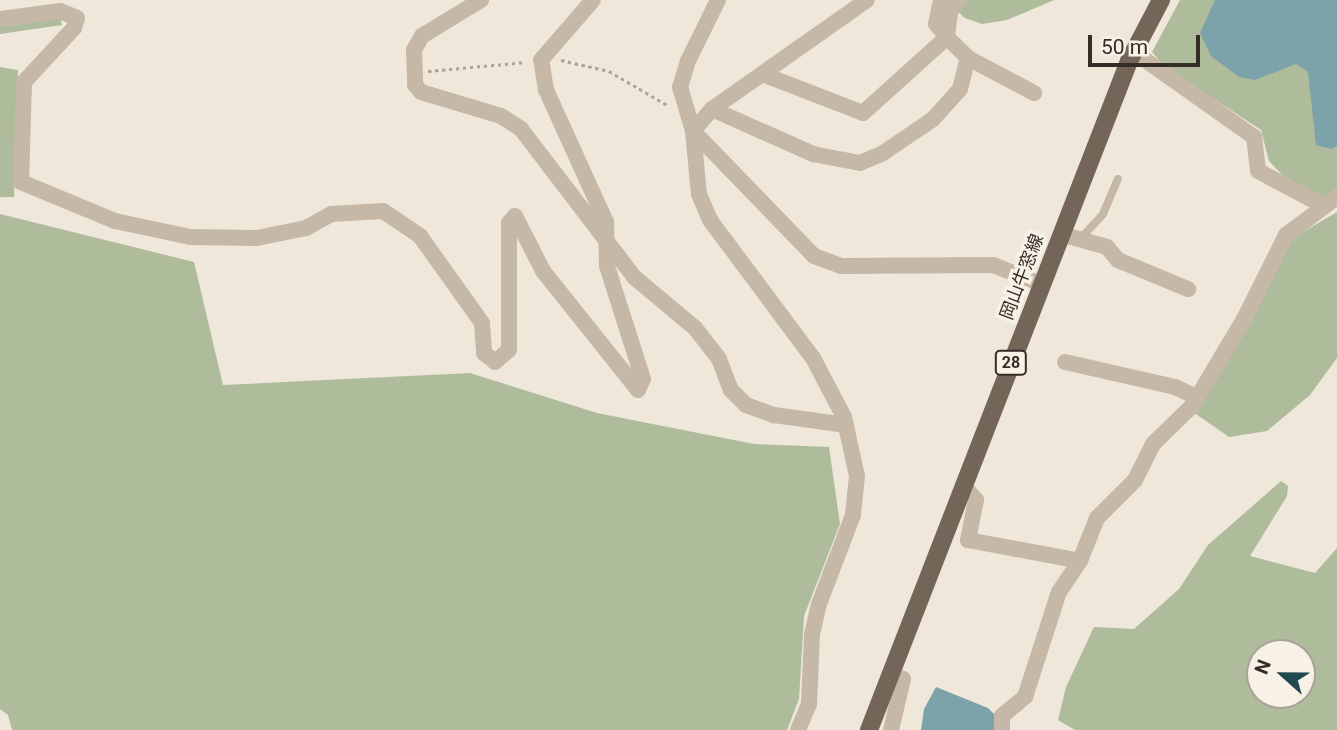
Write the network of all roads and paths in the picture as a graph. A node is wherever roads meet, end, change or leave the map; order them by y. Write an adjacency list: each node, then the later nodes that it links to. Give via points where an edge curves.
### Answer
1 (481, 0): 13 (street, via 422,36 414,50)
2 (593, 0): 12 (street)
3 (718, 0): 18 (street, via 680,87)
4 (867, 0): 14 (street)
5 (941, 0): 9 (street, via 936,24)
6 (959, 0): 9 (street, via 950,11)
7 (1161, 0): 10 (main road, 岡山牛窓線 / 28)
8 (0, 19): 23 (street, via 61,11 77,18 74,28 24,82 21,182 115,221 190,237 239,240 306,228 331,214 383,211 420,236 482,323 484,353 495,362 509,350 509,223 515,216 543,271 624,377 641,389 643,379 607,265)
9 (947, 37): 11 (street); 14 (street, via 863,113)
10 (1134, 52): 20 (street, via 1254,137 1258,171); 21 (main road, 岡山牛窓線 / 28)
11 (968, 58): 15 (street); 16 (street, via 960,89 933,120 860,163 814,154)
12 (541, 60): 13 (path); 17 (path, via 570,60 609,71); 23 (street, via 547,90 606,222)
13 (415, 72): 23 (street, via 421,92 501,116 521,129)
14 (762, 75): 16 (street)
15 (1034, 93)
16 (712, 109): 18 (street)
17 (674, 110)
18 (693, 131): 24 (street, via 814,256 841,266 993,265); 28 (street, via 698,194 710,220 813,358)
19 (1118, 178): 22 (lane, via 1102,214)
20 (1331, 202): 27 (street, via 1286,235 1244,319)
21 (1061, 234): 22 (street); 24 (main road, 岡山牛窓線 / 28)
22 (1080, 239): 25 (street, via 1107,247 1118,260)
23 (609, 248): 28 (street, via 695,328 719,359 731,390 746,405 774,415)
24 (1041, 284): 29 (main road, 岡山牛窓線 / 28)
25 (1188, 289)
26 (1065, 362): 27 (street, via 1175,387)
27 (1196, 397): 30 (street, via 1153,444 1135,480 1097,518)
28 (846, 425): 32 (street, via 857,476 853,515 819,604 812,635 809,704)
29 (963, 485): 30 (street, via 976,500 968,540); 31 (main road, 岡山牛窓線 / 28)
30 (1080, 561): 35 (street, via 1059,592 1025,697 1002,716)
31 (890, 673): 33 (main road, 岡山牛窓線 / 28); 34 (street, via 902,679)
32 (798, 730)
33 (869, 730)
34 (891, 730)
35 (1002, 730)

